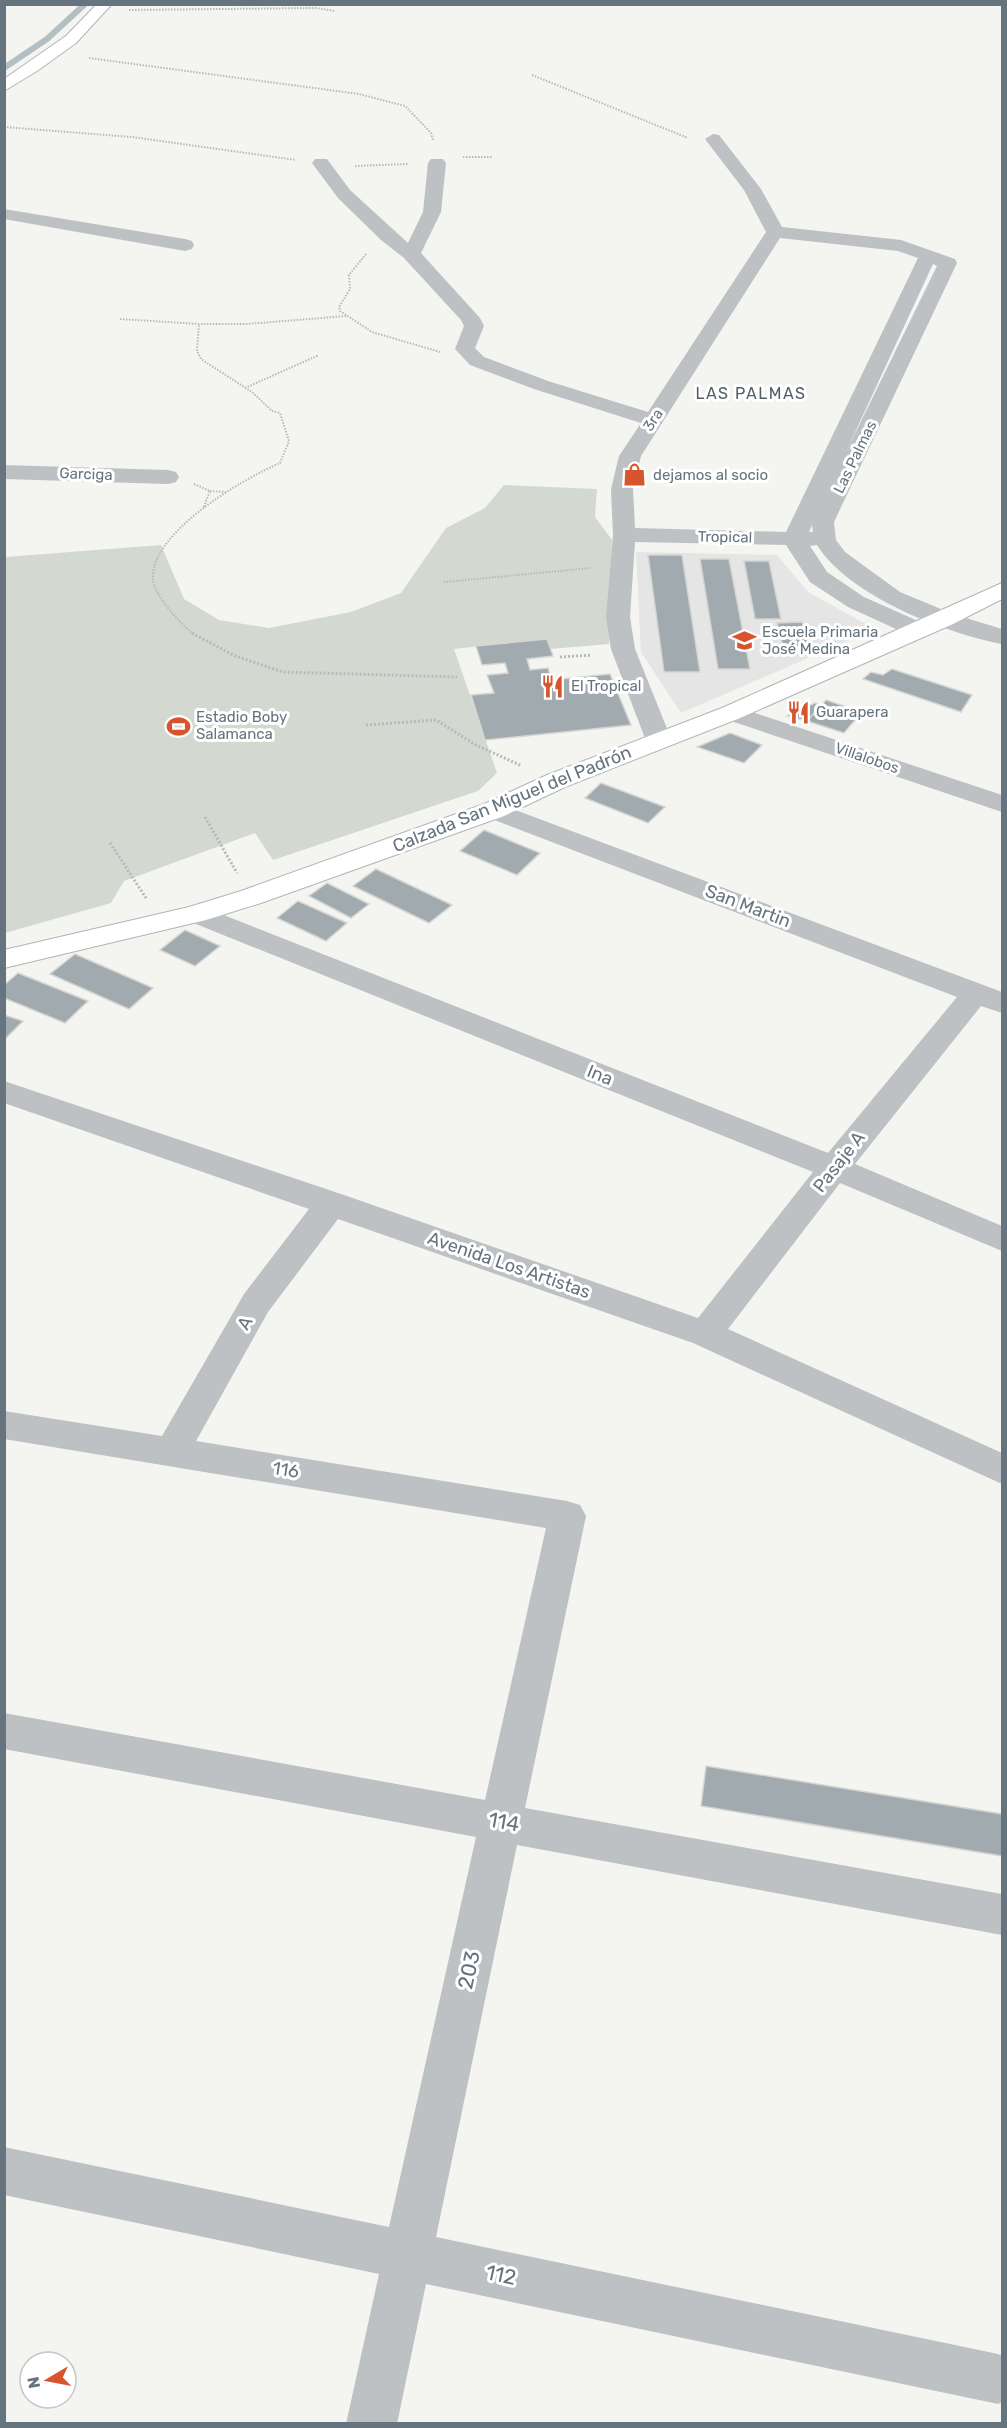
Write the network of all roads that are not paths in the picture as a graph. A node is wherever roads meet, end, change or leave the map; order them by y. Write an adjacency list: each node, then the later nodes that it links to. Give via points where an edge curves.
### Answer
1 (103, 7): 2 (main road, via 78,36)
2 (4, 86)
3 (715, 141): 7 (street, via 752,189)
4 (437, 163): 9 (street, via 432,212)
5 (322, 165): 9 (street, via 344,194)
6 (4, 214): 8 (street)
7 (775, 232): 10 (street, Las Palmas, via 901,246); 11 (street, 3ra)
8 (185, 245)
9 (411, 254): 11 (street, via 471,318 474,326 465,349 477,361)
10 (928, 256): 15 (street, Las Palmas); 16 (street, Las Palmas, via 948,263 823,522)
11 (653, 420): 14 (street, 3ra, via 630,456 622,489)
12 (4, 472): 13 (street, Garciga)
13 (168, 477)
14 (624, 535): 15 (street, Tropical); 22 (street, 3ra, via 618,617 623,649)
15 (794, 539): 16 (street, Tropical); 19 (street, via 818,577 856,602)
16 (825, 540): 18 (street, via 836,557 892,597)
17 (1002, 590): 18 (main road, Calzada San Miguel del Padrón)
18 (944, 619): 19 (main road, Calzada San Miguel del Padrón); 20 (street)
19 (918, 630): 21 (main road, Calzada San Miguel del Padrón)
20 (1002, 637)
21 (731, 713): 22 (main road, Calzada San Miguel del Padrón); 23 (street, Villalobos)
22 (659, 741): 24 (main road, Calzada San Miguel del Padrón)
23 (1002, 804)
24 (494, 810): 25 (main road, Calzada San Miguel del Padrón); 27 (street, San Martin)
25 (196, 914): 26 (main road, Calzada San Miguel del Padrón); 29 (street, Ina)
26 (4, 959)
27 (989, 998): 29 (street, Pasaje A)
28 (4, 1091): 30 (street, Avenida Los Artistas)
29 (834, 1168): 31 (street, Ina); 32 (street, Pasaje A)
30 (332, 1203): 32 (street, Avenida Los Artistas); 34 (street, A, via 256,1303)
31 (1002, 1239)
32 (705, 1334): 35 (street, Avenida Los Artistas)
33 (4, 1425): 34 (street, 116)
34 (172, 1452): 36 (street, 116)
35 (1002, 1469)
36 (567, 1516): 38 (street, 203)
37 (4, 1731): 38 (street, 114)
38 (501, 1822): 39 (street, 114); 41 (street, 203)
39 (1002, 1915)
40 (4, 2171): 41 (street, 112)
41 (408, 2256): 42 (street, 112); 43 (street, 203)
42 (998, 2379)
43 (371, 2424)

